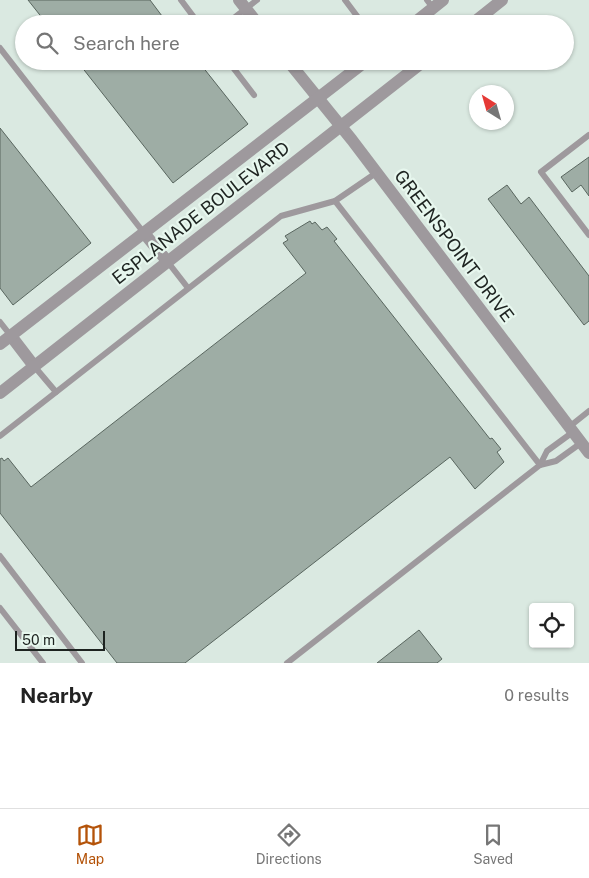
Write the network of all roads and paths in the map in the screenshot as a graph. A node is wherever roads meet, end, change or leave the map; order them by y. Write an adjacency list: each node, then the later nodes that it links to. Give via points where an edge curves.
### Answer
1 (181, 0): 7 (lane)
2 (257, 0): 6 (lane)
3 (345, 0): 10 (lane)
4 (502, 0): 12 (street)
5 (434, 3): 11 (street)
6 (242, 4): 8 (lane); 9 (street)
7 (192, 15)
8 (233, 15)
9 (251, 15)
10 (356, 15)
11 (422, 15)
12 (483, 15)
13 (0, 48): 14 (lane)
14 (15, 67)
15 (17, 70): 26 (lane)
16 (235, 70): 20 (lane)
17 (295, 70): 21 (street, GREENSPOINT DRIVE)
18 (355, 70): 21 (street, ESPLANADE BOULEVARD)
19 (413, 70): 22 (street, ESPLANADE BOULEVARD)
20 (254, 95)
21 (319, 99): 22 (street, GREENSPOINT DRIVE); 26 (street, ESPLANADE BOULEVARD)
22 (341, 126): 24 (street, GREENSPOINT DRIVE); 28 (street, ESPLANADE BOULEVARD)
23 (589, 135): 27 (lane, via 541,172)
24 (376, 173): 25 (lane); 37 (street, GREENSPOINT DRIVE)
25 (335, 201): 29 (lane, via 281,216); 40 (lane)
26 (144, 233): 28 (street); 31 (street, ESPLANADE BOULEVARD)
27 (589, 235)
28 (166, 261): 29 (lane); 33 (street, ESPLANADE BOULEVARD)
29 (188, 288): 34 (lane)
30 (0, 322): 31 (lane)
31 (10, 336): 32 (street, ESPLANADE BOULEVARD); 33 (street)
32 (0, 344)
33 (34, 366): 34 (lane); 35 (street, ESPLANADE BOULEVARD)
34 (56, 392): 38 (lane)
35 (0, 393)
36 (589, 411): 37 (lane)
37 (571, 429): 39 (street, GREENSPOINT DRIVE); 40 (lane, via 547,451)
38 (0, 436)
39 (585, 448): 40 (lane)
40 (540, 465): 45 (lane)
41 (0, 556): 44 (lane)
42 (0, 608): 43 (lane)
43 (43, 663)
44 (82, 663)
45 (287, 663)

